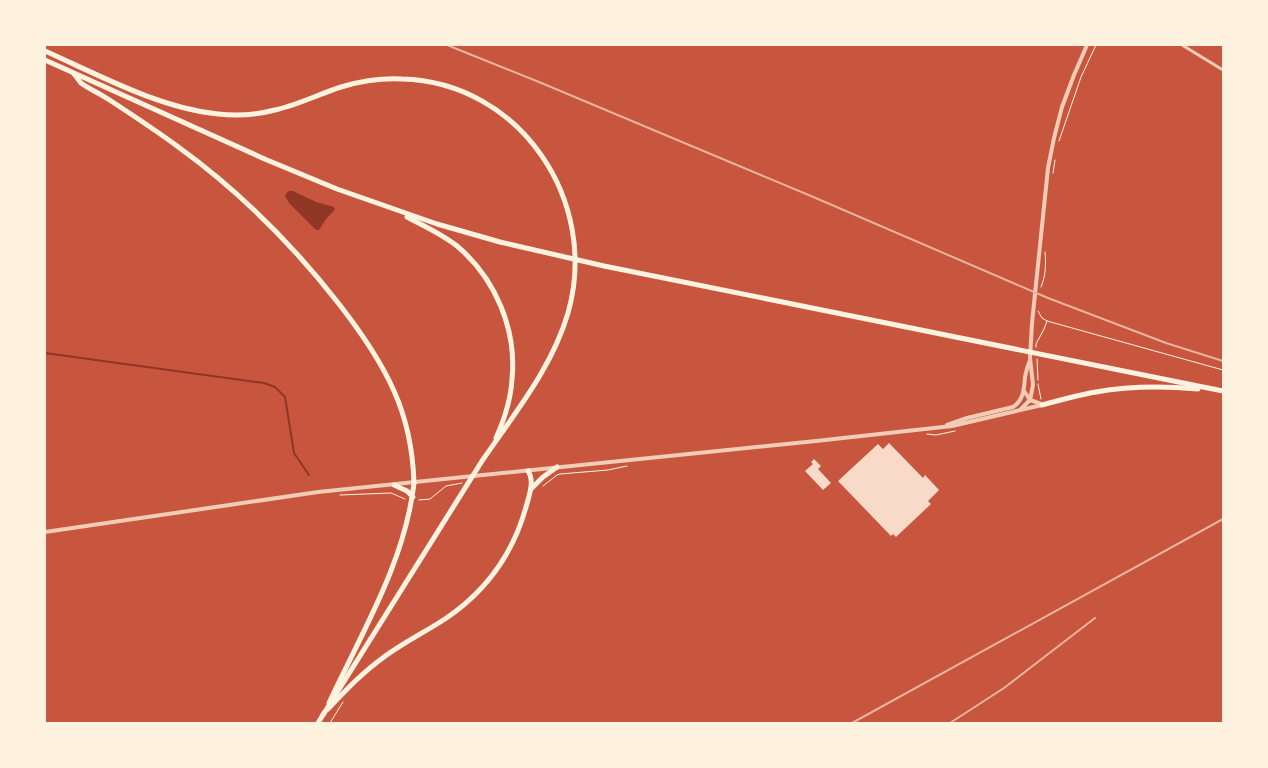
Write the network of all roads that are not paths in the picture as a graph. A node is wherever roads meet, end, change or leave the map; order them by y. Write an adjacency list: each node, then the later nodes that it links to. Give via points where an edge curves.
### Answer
1 (1087, 45): 8 (street, via 1062,108 1048,168)
2 (1182, 45): 5 (street)
3 (45, 51): 15 (main road, via 154,100 204,112 263,113 342,87 373,80 410,79 448,86 475,97 518,127 548,164 568,208 575,255 574,286 564,324 545,365)
4 (45, 60): 6 (main road)
5 (1223, 70)
6 (74, 74): 7 (main road, via 267,160); 18 (main road, via 81,83 193,158 276,232 327,289 378,358 394,391 405,421)
7 (392, 209): 10 (main road, via 553,255); 15 (main road, via 464,252 488,282 503,311 512,350 512,380 503,422)
8 (1030, 358): 9 (street); 11 (street, via 1033,385)
9 (1024, 391): 11 (street); 14 (street, via 1013,407)
10 (1223, 392): 12 (main road, via 1142,387)
11 (1030, 400): 12 (street); 13 (street)
12 (1042, 404): 13 (street)
13 (1019, 410): 14 (street)
14 (941, 426): 16 (street)
15 (491, 448): 23 (main road)
16 (558, 467): 17 (street); 20 (main road)
17 (528, 471): 18 (street); 20 (main road)
18 (414, 483): 19 (street); 21 (main road)
19 (394, 485): 21 (main road, via 407,491); 22 (street, via 318,492)
20 (531, 489): 23 (main road, via 515,538 497,570 482,588 452,614 376,663)
21 (412, 498): 23 (main road, via 396,558)
22 (45, 532)
23 (323, 715): 24 (main road)
24 (318, 723)

